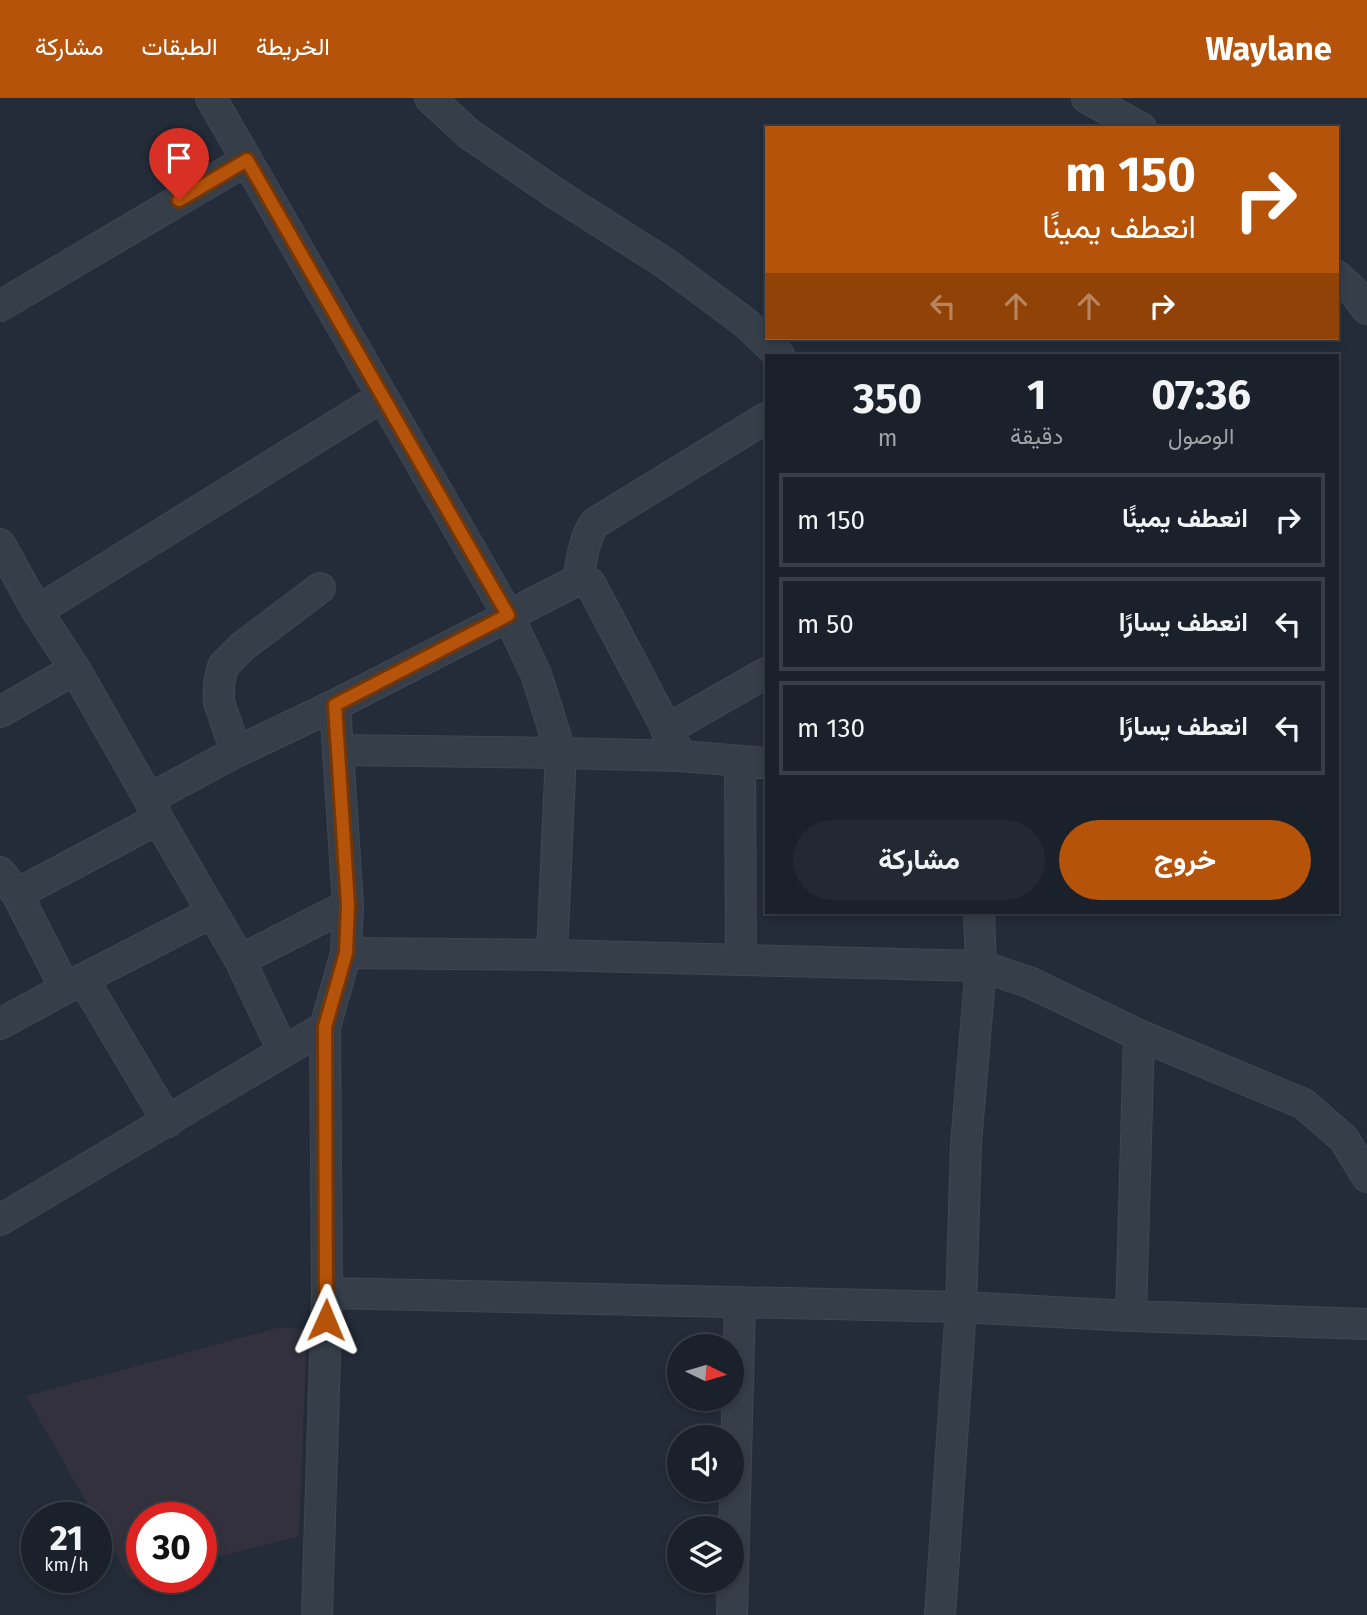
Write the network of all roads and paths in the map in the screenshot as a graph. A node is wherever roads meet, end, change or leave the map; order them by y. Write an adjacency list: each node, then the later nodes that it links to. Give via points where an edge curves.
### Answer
1 (211, 98): 5 (street)
2 (430, 98): 9 (street, via 469,134 665,263 747,324)
3 (1087, 98): 4 (street)
4 (1137, 126)
5 (247, 160): 7 (street); 10 (street)
6 (1339, 277): 8 (street)
7 (0, 306)
8 (1367, 309)
9 (778, 354)
10 (382, 397): 15 (street); 16 (street)
11 (765, 419): 13 (street, via 595,523 584,546)
12 (0, 544): 15 (street)
13 (578, 580): 16 (street); 21 (street, via 590,583)
14 (320, 589): 23 (street, via 223,666 219,702)
15 (37, 611): 17 (street)
16 (508, 615): 19 (street); 24 (street, via 536,674)
17 (75, 669): 20 (street); 27 (street)
18 (765, 674): 21 (street)
19 (335, 705): 22 (street); 23 (street)
20 (0, 712)
21 (666, 730): 25 (street)
22 (338, 750): 24 (street); 29 (street)
23 (236, 752): 27 (street)
24 (561, 753): 25 (street); 33 (street)
25 (681, 756): 26 (street)
26 (753, 762): 35 (street)
27 (153, 809): 28 (street); 30 (street)
28 (8, 883): 37 (street)
29 (348, 905): 32 (street); 34 (street)
30 (211, 913): 34 (street); 37 (street)
31 (979, 914): 36 (street)
32 (346, 953): 33 (street); 39 (street)
33 (551, 956): 35 (street)
34 (240, 960): 41 (street)
35 (741, 960): 36 (street)
36 (981, 966): 40 (street, via 1031,983); 47 (street, via 966,1144)
37 (74, 984): 38 (street); 42 (street)
38 (0, 1024)
39 (325, 1027): 41 (street); 45 (street)
40 (1139, 1035): 43 (street, via 1304,1104 1344,1139); 48 (street)
41 (283, 1051): 42 (street)
42 (168, 1122): 44 (street)
43 (1367, 1177)
44 (0, 1220)
45 (327, 1293): 46 (street); 50 (street)
46 (740, 1301): 47 (street); 51 (street)
47 (961, 1307): 48 (street); 52 (street)
48 (1131, 1315): 49 (street)
49 (1367, 1324)
50 (317, 1615)
51 (732, 1615)
52 (940, 1615)

